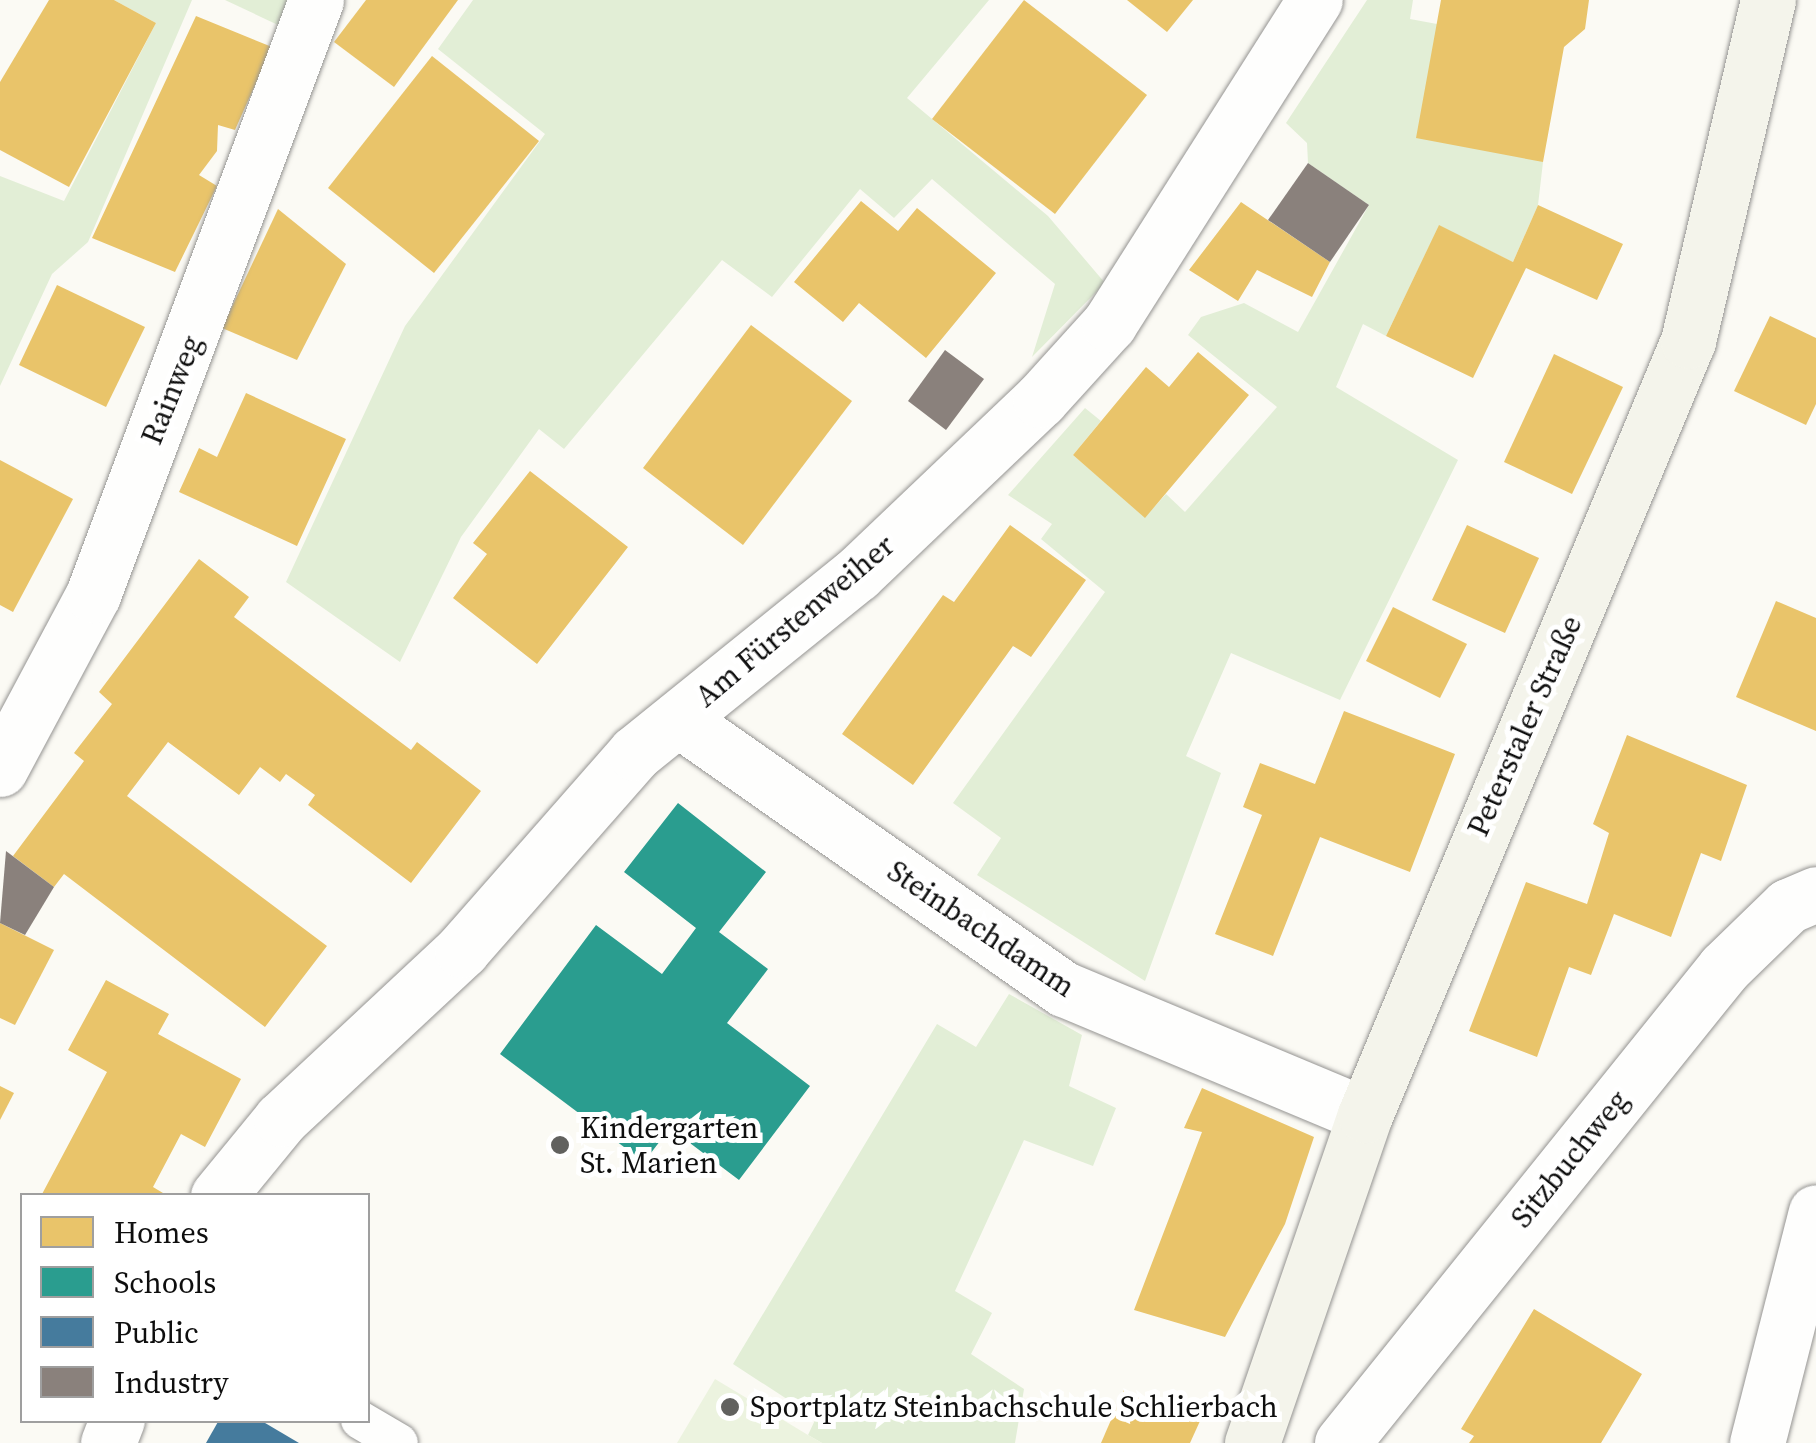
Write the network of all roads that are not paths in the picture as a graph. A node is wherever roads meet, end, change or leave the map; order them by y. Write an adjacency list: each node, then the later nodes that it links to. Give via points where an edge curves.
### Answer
1 (316, 0): 5 (street, Rainweg, via 92,595)
2 (1315, 0): 4 (street, Am Fürstenweiher, via 1109,324 858,574)
3 (1768, 0): 7 (main road, Peterstaler Straße, via 1719,237 1664,409)
4 (678, 718): 7 (street, Steinbachdamm, via 1064,989); 8 (street, Am Fürstenweiher, via 593,797 417,997 254,1147)
5 (0, 769)
6 (1816, 894): 13 (street, Sitzbuchweg, via 1788,906 1724,968)
7 (1365, 1115): 12 (main road, Peterstaler Straße)
8 (220, 1193)
9 (1816, 1212): 14 (street)
10 (365, 1423): 11 (lane)
11 (399, 1443)
12 (1252, 1443)
13 (1342, 1443)
14 (1757, 1443)

